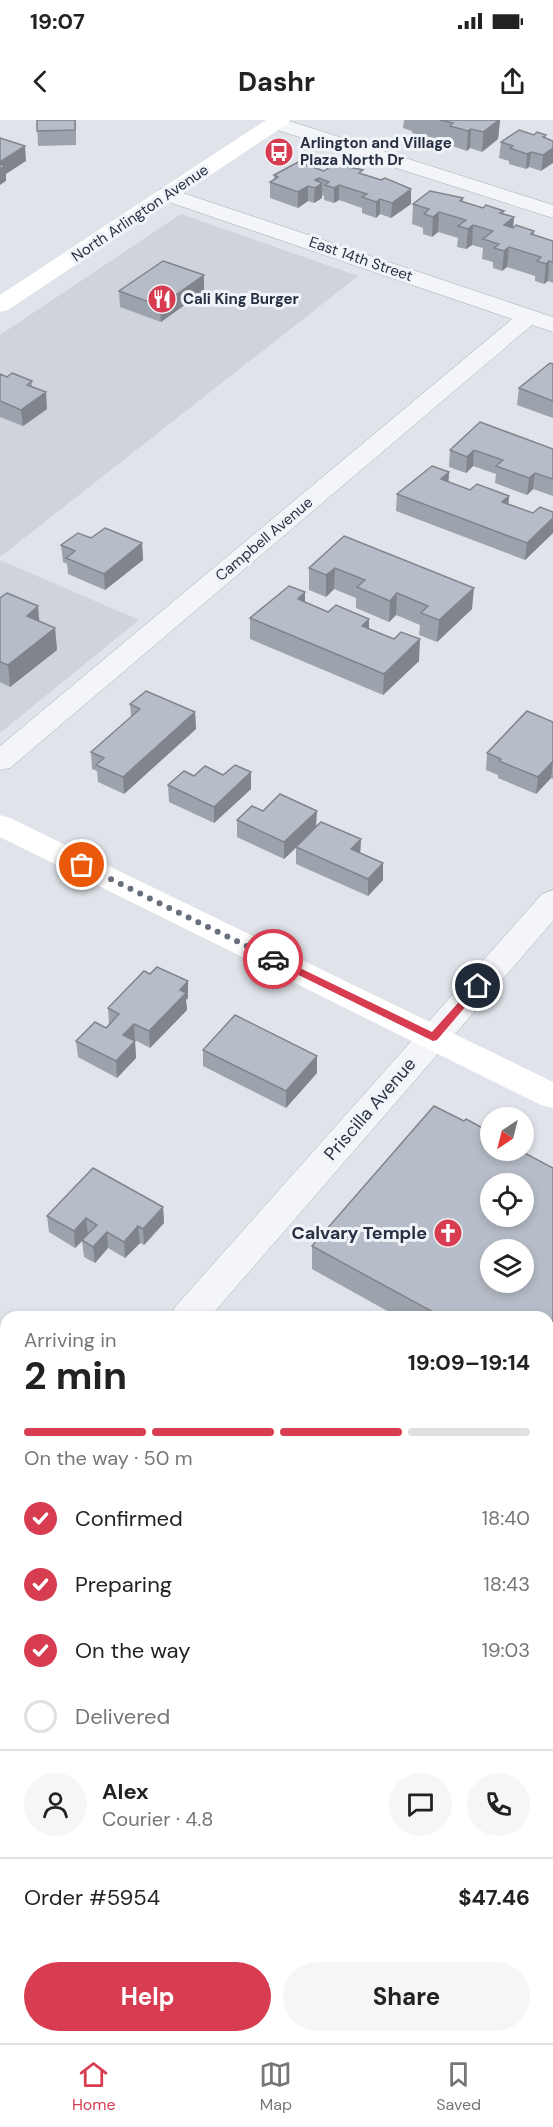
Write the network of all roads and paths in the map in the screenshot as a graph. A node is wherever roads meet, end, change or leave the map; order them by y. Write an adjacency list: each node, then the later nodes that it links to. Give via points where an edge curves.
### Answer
1 (249, 120): 2 (street)
2 (275, 123): 3 (main road, North Arlington Avenue); 4 (street)
3 (168, 194): 5 (main road, North Arlington Avenue); 6 (street, East 14th Street)
4 (553, 213)
5 (0, 305)
6 (528, 317): 7 (street, East 14th Street); 8 (street, Campbell Avenue)
7 (553, 325)
8 (0, 761)
9 (0, 825): 11 (main road)
10 (553, 900): 11 (street, Priscilla Avenue)
11 (433, 1037): 12 (main road); 13 (street, Priscilla Avenue)
12 (553, 1096)
13 (193, 1311)

